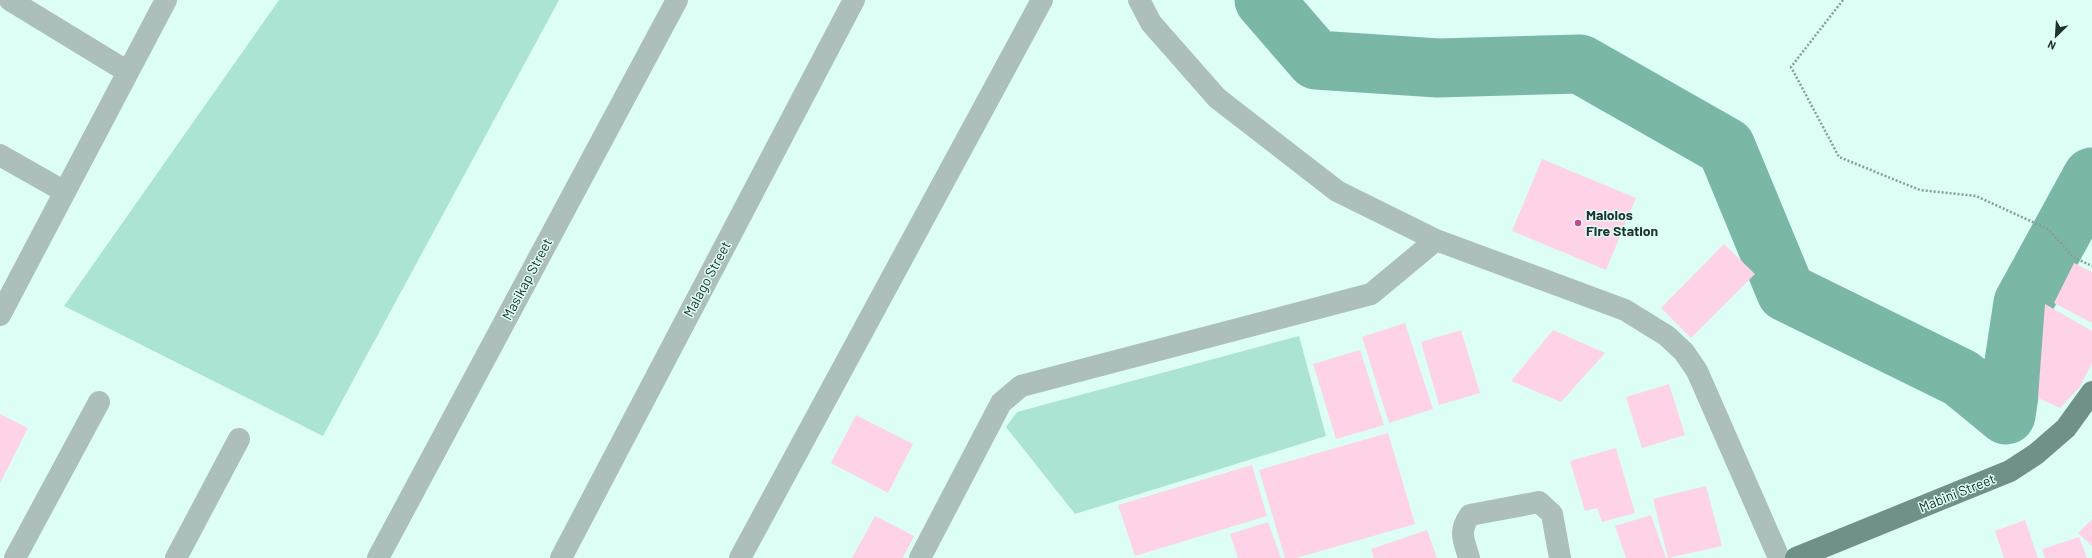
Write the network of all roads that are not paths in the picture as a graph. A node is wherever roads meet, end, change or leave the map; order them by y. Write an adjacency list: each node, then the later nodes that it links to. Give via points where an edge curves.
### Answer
1 (10, 0): 7 (street)
2 (166, 0): 7 (street)
3 (677, 0): 17 (street, Masikap Street)
4 (854, 0): 18 (street, Malago Street)
5 (1042, 0): 19 (street)
6 (1139, 0): 10 (street, via 1151,22 1217,98 1337,191)
7 (128, 72): 9 (street)
8 (0, 155): 9 (street)
9 (65, 192): 11 (street)
10 (1436, 240): 20 (street, via 1371,294 1021,386 1001,403); 23 (street, via 1625,310 1667,336 1684,352 1697,370)
11 (0, 315)
12 (2092, 392): 24 (main road, Mabini Street, via 2066,428 2036,454 2010,471)
13 (99, 402): 15 (street)
14 (239, 439): 16 (street)
15 (15, 558)
16 (176, 558)
17 (378, 558)
18 (561, 558)
19 (740, 558)
20 (920, 558)
21 (1469, 558): 22 (street, via 1462,535 1463,525 1470,515 1539,502 1552,514)
22 (1560, 558)
23 (1779, 558)
24 (1796, 558)

